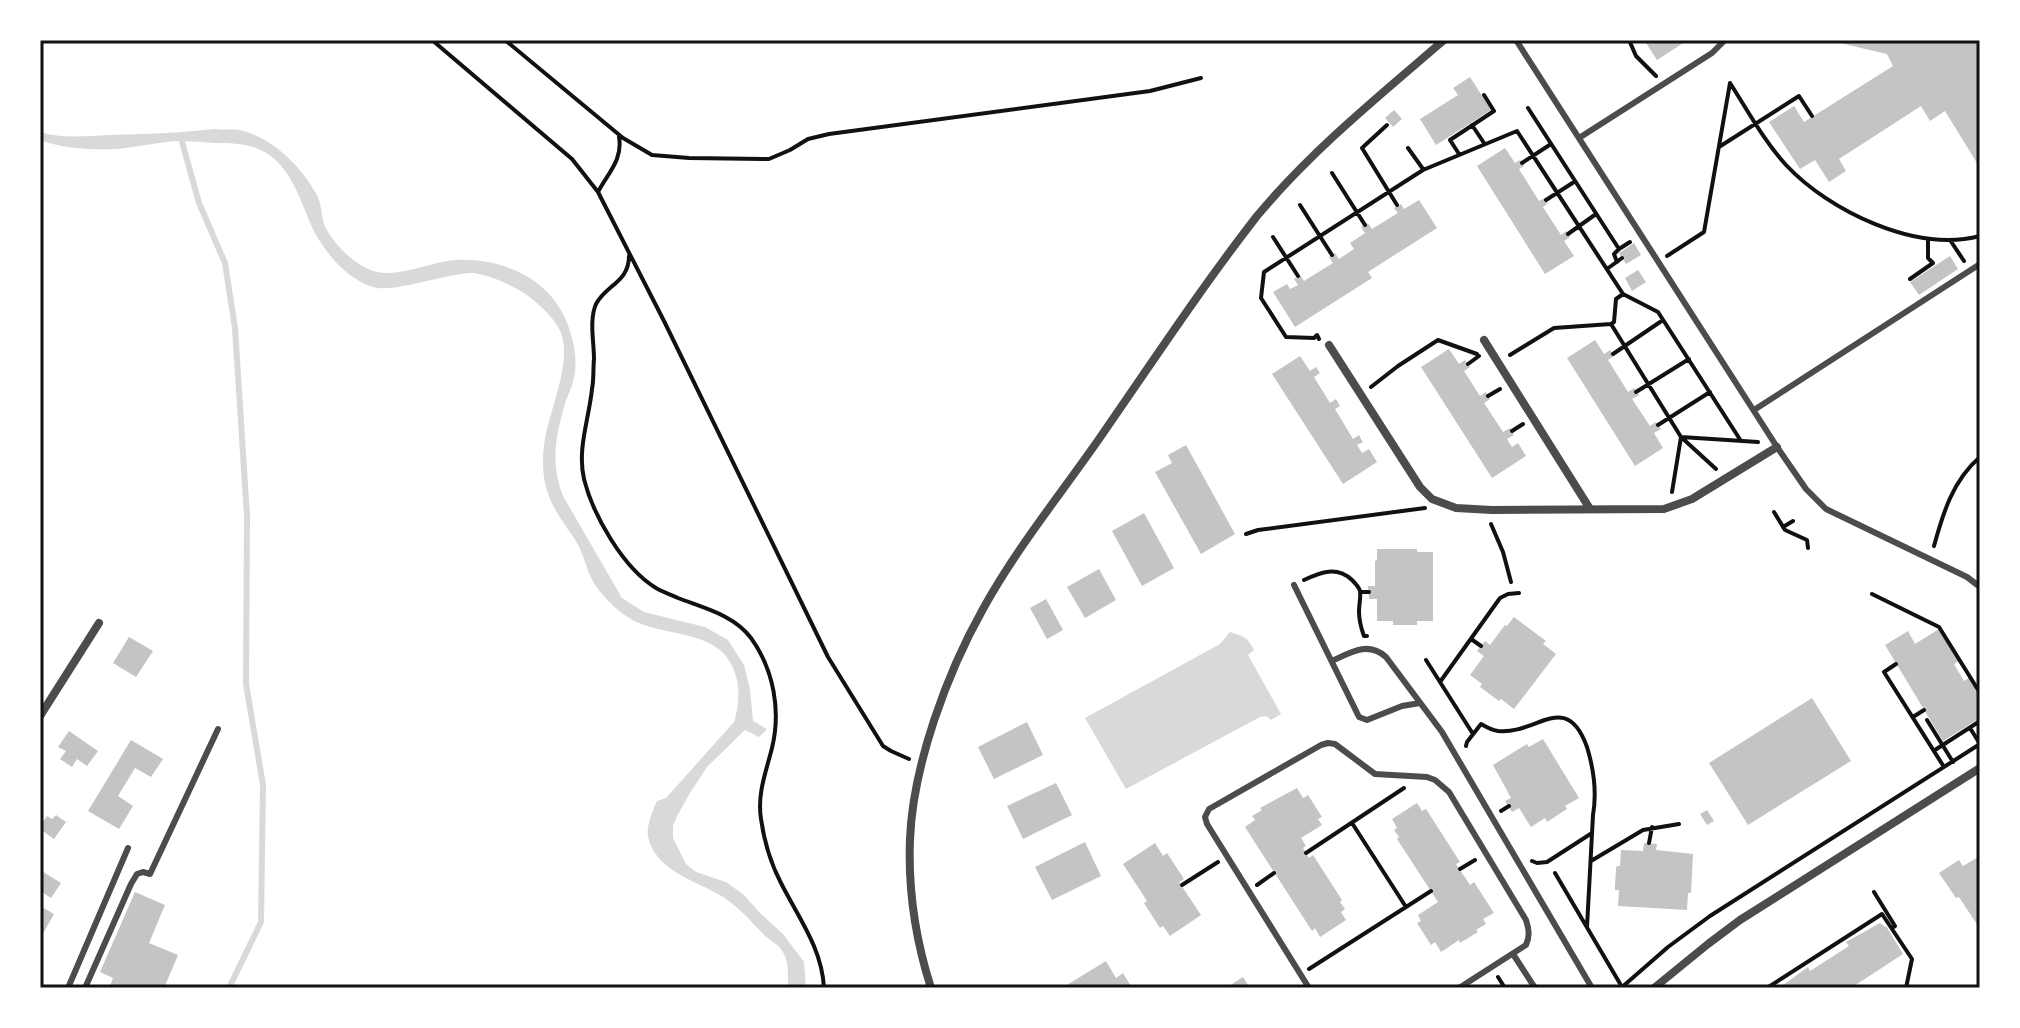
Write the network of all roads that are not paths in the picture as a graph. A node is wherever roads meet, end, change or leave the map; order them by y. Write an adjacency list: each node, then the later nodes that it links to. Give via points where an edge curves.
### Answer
1 (1444, 40): 23 (street, via 1292,175 1257,216 984,607 931,732 911,823 910,876)
2 (1516, 40): 4 (lane)
3 (1725, 40): 4 (lane)
4 (1579, 138): 8 (lane)
5 (1980, 264): 8 (lane)
6 (1484, 340): 10 (street)
7 (1329, 345): 10 (street, via 1416,481 1440,503 1492,510)
8 (1754, 410): 9 (lane)
9 (1777, 447): 10 (street, via 1692,499 1669,507); 12 (lane, via 1820,505)
10 (1590, 509)
11 (1294, 585): 14 (lane)
12 (1980, 587)
13 (99, 623): 16 (street)
14 (1332, 661): 15 (lane, via 1362,648 1375,649); 15 (lane, via 1363,720)
15 (1420, 703): 27 (lane)
16 (40, 716)
17 (218, 729): 22 (lane, via 150,874 137,874 131,884)
18 (1980, 768): 28 (street, via 1740,920)
19 (128, 848): 21 (lane)
20 (1513, 954): 24 (lane, via 1529,938 1526,920 1449,792 1423,776 1375,774 1328,743 1209,809 1205,817); 25 (lane); 26 (lane)
21 (68, 988)
22 (85, 988)
23 (931, 988)
24 (1309, 988)
25 (1459, 988)
26 (1535, 988)
27 (1592, 988)
28 (1654, 988)

